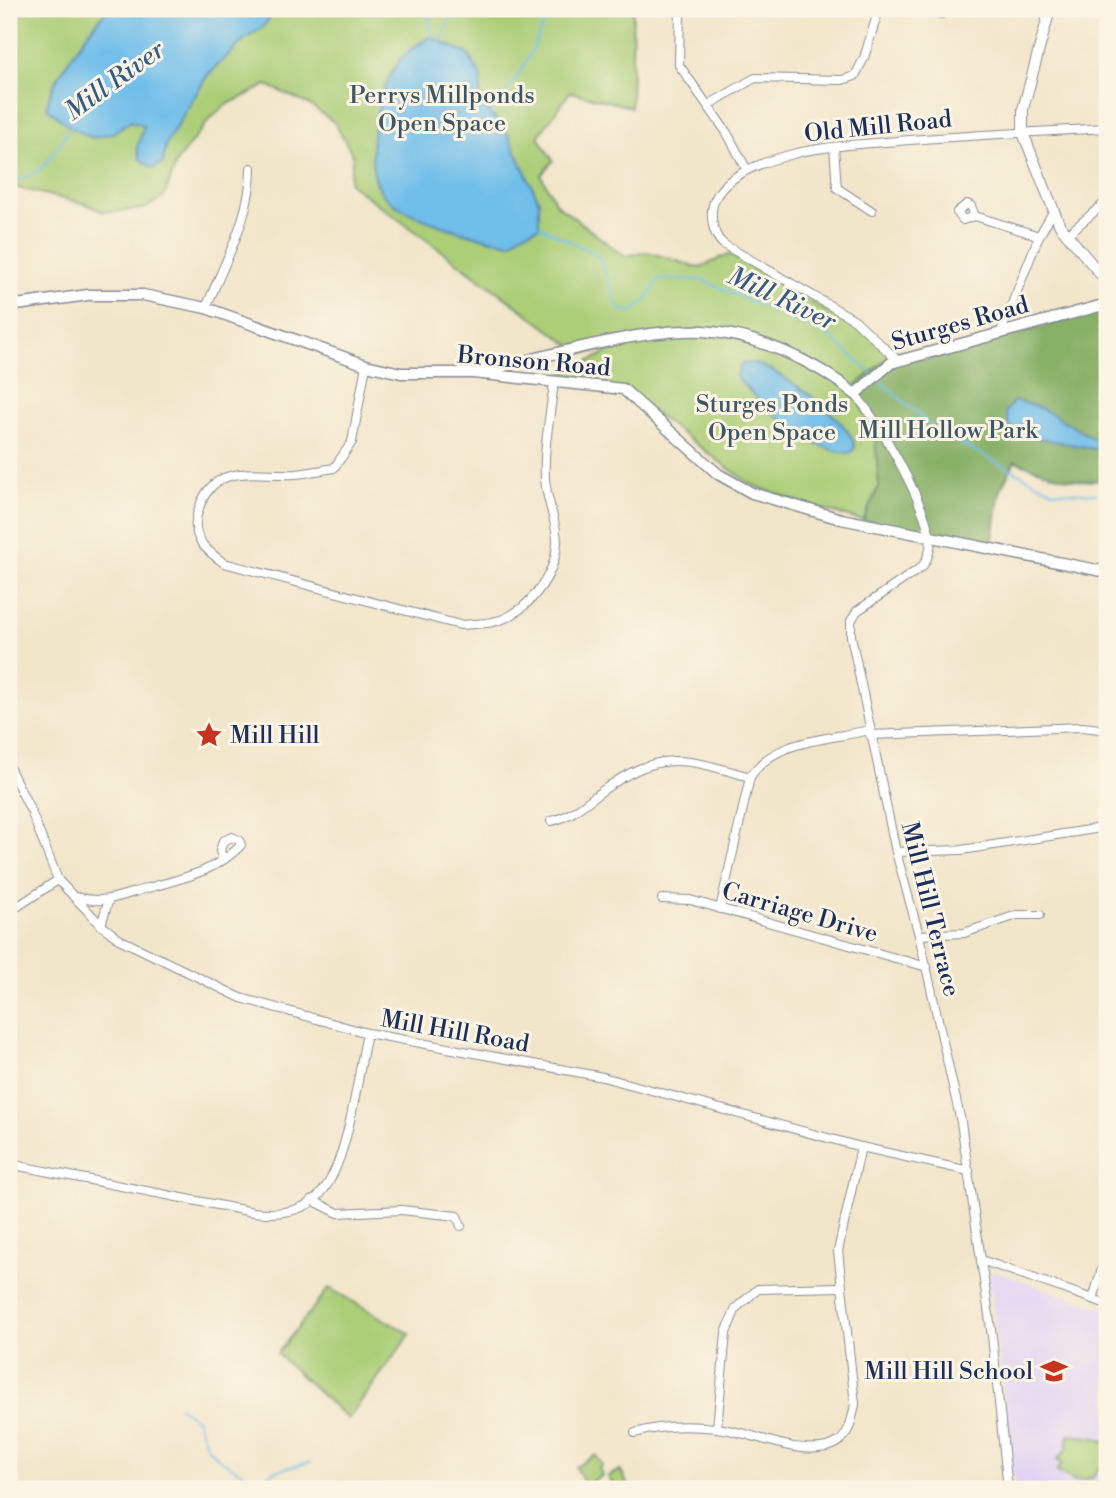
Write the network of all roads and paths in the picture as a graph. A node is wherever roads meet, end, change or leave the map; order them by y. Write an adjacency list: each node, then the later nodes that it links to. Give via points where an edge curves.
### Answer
1 (680, 9): 6 (street, via 679,65)
2 (879, 9): 6 (street, via 855,76 842,80 755,78)
3 (917, 9): 5 (street)
4 (1050, 9): 8 (street, via 1023,109)
5 (942, 14)
6 (708, 106): 11 (street)
7 (1107, 128): 8 (street, Old Mill Road)
8 (1023, 133): 9 (street, Old Mill Road); 14 (street)
9 (834, 147): 11 (street, Old Mill Road, via 797,153); 13 (street, via 837,188)
10 (251, 168): 21 (street, via 251,194)
11 (747, 170): 23 (street, Old Mill Road, via 714,201 712,216 719,241 855,320)
12 (1107, 201): 16 (street)
13 (872, 211)
14 (1053, 212): 16 (street); 17 (street)
15 (975, 216): 17 (street)
16 (1067, 235): 18 (street)
17 (1039, 236): 22 (street)
18 (1107, 282)
19 (1107, 304): 22 (main road, Sturges Road)
20 (9, 306): 21 (main road, Bronson Road, via 121,293)
21 (206, 308): 24 (main road, Bronson Road)
22 (1000, 334): 23 (main road, Sturges Road)
23 (894, 362): 27 (main road, Sturges Road)
24 (366, 365): 25 (main road, Bronson Road, via 401,373); 26 (street, via 352,442 334,468 296,474 242,472 216,482 201,499 195,525 202,548 224,563 460,625 495,622 523,605 539,590 553,564 557,542 545,462)
25 (473, 373): 26 (main road, Bronson Road); 27 (main road, via 656,333 703,331 756,342)
26 (554, 381): 28 (main road, Bronson Road, via 623,389 718,474 752,493)
27 (859, 389): 28 (street, via 920,508)
28 (930, 538): 29 (main road, Bronson Road); 31 (street, Mill Hill Terrace, via 922,567 867,603 851,621)
29 (1107, 572)
30 (1107, 730): 31 (street)
31 (869, 733): 33 (street, via 776,751 762,759); 36 (street, Mill Hill Terrace)
32 (9, 768): 38 (street, via 32,811)
33 (750, 778): 34 (street, via 689,761 649,764 625,774 565,818); 42 (street)
34 (551, 821)
35 (1107, 827): 36 (street, via 961,850)
36 (896, 852): 46 (street, Mill Hill Terrace)
37 (223, 859): 40 (street, via 199,874)
38 (58, 880): 39 (street); 43 (street)
39 (74, 897): 40 (street); 45 (street)
40 (108, 899): 45 (street)
41 (662, 900): 42 (street, Carriage Drive, via 690,900)
42 (720, 909): 47 (street, Carriage Drive)
43 (9, 912)
44 (1040, 915): 46 (street, via 1017,915 964,933)
45 (100, 925): 48 (street, via 119,939 241,998)
46 (919, 935): 47 (street, Mill Hill Terrace)
47 (927, 967): 51 (street, Mill Hill Terrace)
48 (368, 1033): 49 (street, Mill Hill Road, via 602,1077); 52 (street, Mill Hill Road, via 342,1150 325,1189)
49 (862, 1147): 51 (street, Mill Hill Road); 56 (street, via 838,1251)
50 (9, 1164): 52 (street, via 273,1215 296,1210)
51 (969, 1171): 55 (street, Mill Hill Terrace)
52 (312, 1200): 53 (street, via 338,1213 401,1210 457,1216)
53 (461, 1226)
54 (1107, 1252): 57 (street)
55 (981, 1260): 57 (street); 61 (street, Mill Hill Terrace)
56 (840, 1287): 59 (street, via 758,1289 736,1308 726,1333); 59 (street, via 856,1404 850,1429 835,1445 809,1449)
57 (1093, 1299): 58 (street)
58 (1107, 1304)
59 (716, 1427): 60 (street, via 654,1427)
60 (635, 1433)
61 (1007, 1489)

